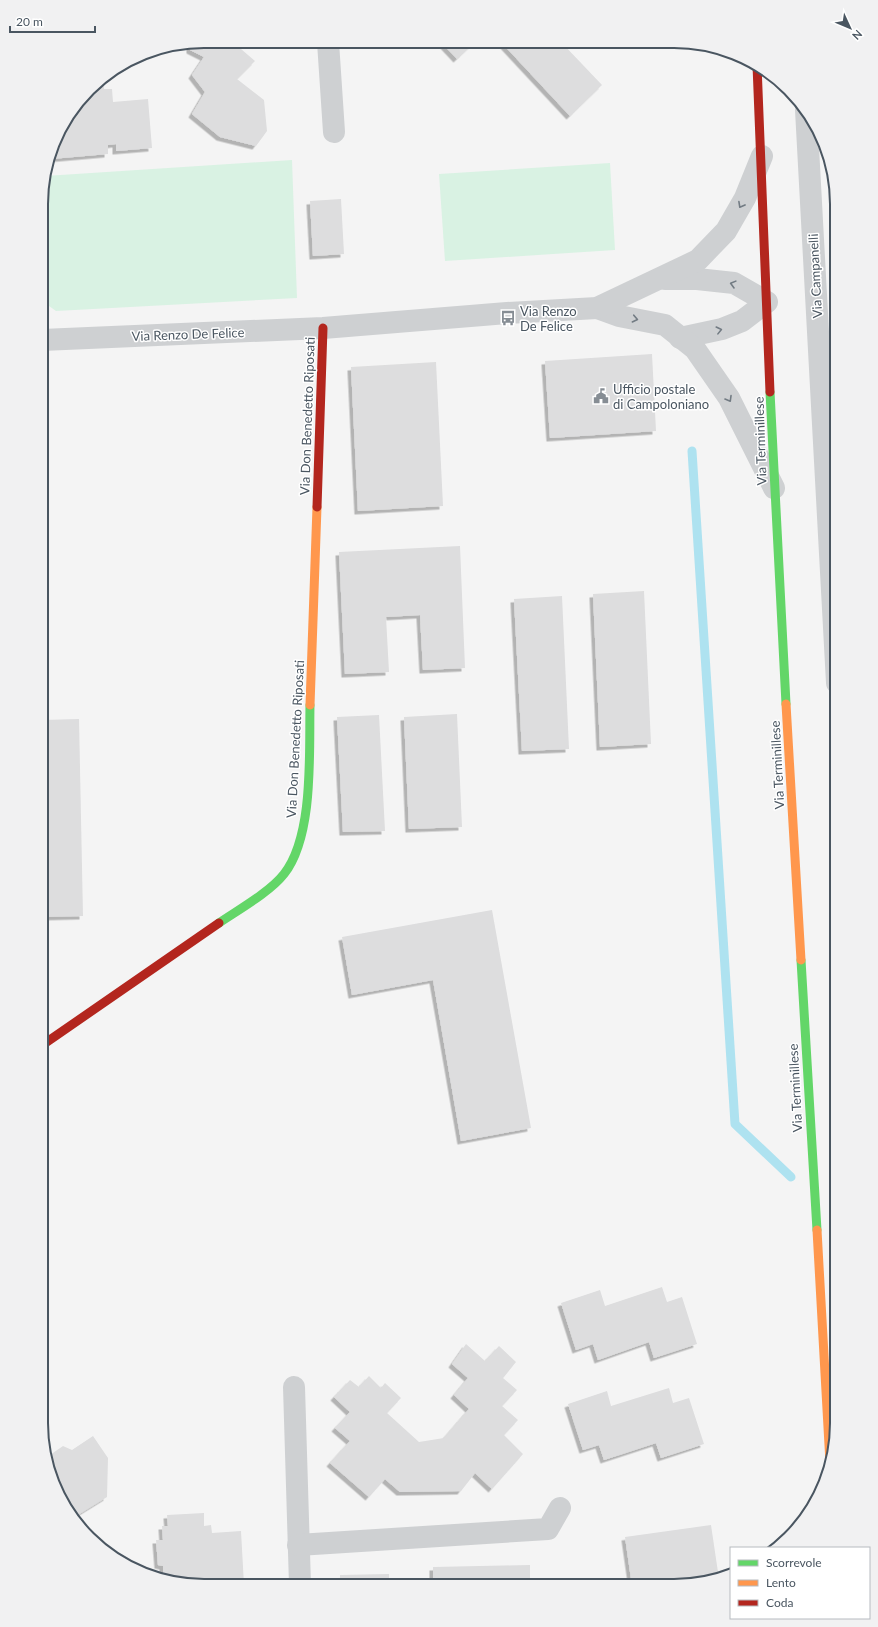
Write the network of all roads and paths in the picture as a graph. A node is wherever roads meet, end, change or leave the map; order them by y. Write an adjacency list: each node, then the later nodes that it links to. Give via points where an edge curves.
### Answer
1 (328, 48): 4 (street)
2 (757, 72): 5 (main road, Via Terminillese)
3 (807, 122): 13 (street, Via Campanelli)
4 (334, 132)
5 (762, 156): 6 (street, Via Renzo De Felice, one-way to 6, via 745,198 726,231 698,260); 7 (main road, Via Terminillese)
6 (661, 279): 7 (street, Via Renzo De Felice, one-way to 6, via 734,283); 8 (street, Via Renzo De Felice)
7 (767, 302): 10 (street, one-way to 7, via 722,330 742,321); 12 (main road, Via Terminillese)
8 (597, 308): 9 (street, Via Renzo De Felice); 10 (street, Via Renzo De Felice, one-way to 10, via 619,316 665,325)
9 (323, 328): 11 (street, Via Renzo De Felice); 14 (main road, Via Don Benedetto Riposati, via 308,772 305,817 297,849 284,874 258,896)
10 (680, 338): 12 (street, Via Renzo De Felice, one-way to 12, via 695,349 729,398)
11 (48, 340)
12 (774, 488): 16 (main road, Via Terminillese)
13 (830, 536)
14 (48, 1041)
15 (294, 1387): 18 (street)
16 (829, 1444)
17 (560, 1508): 18 (street, via 548,1529)
18 (298, 1545): 19 (street)
19 (300, 1579)

